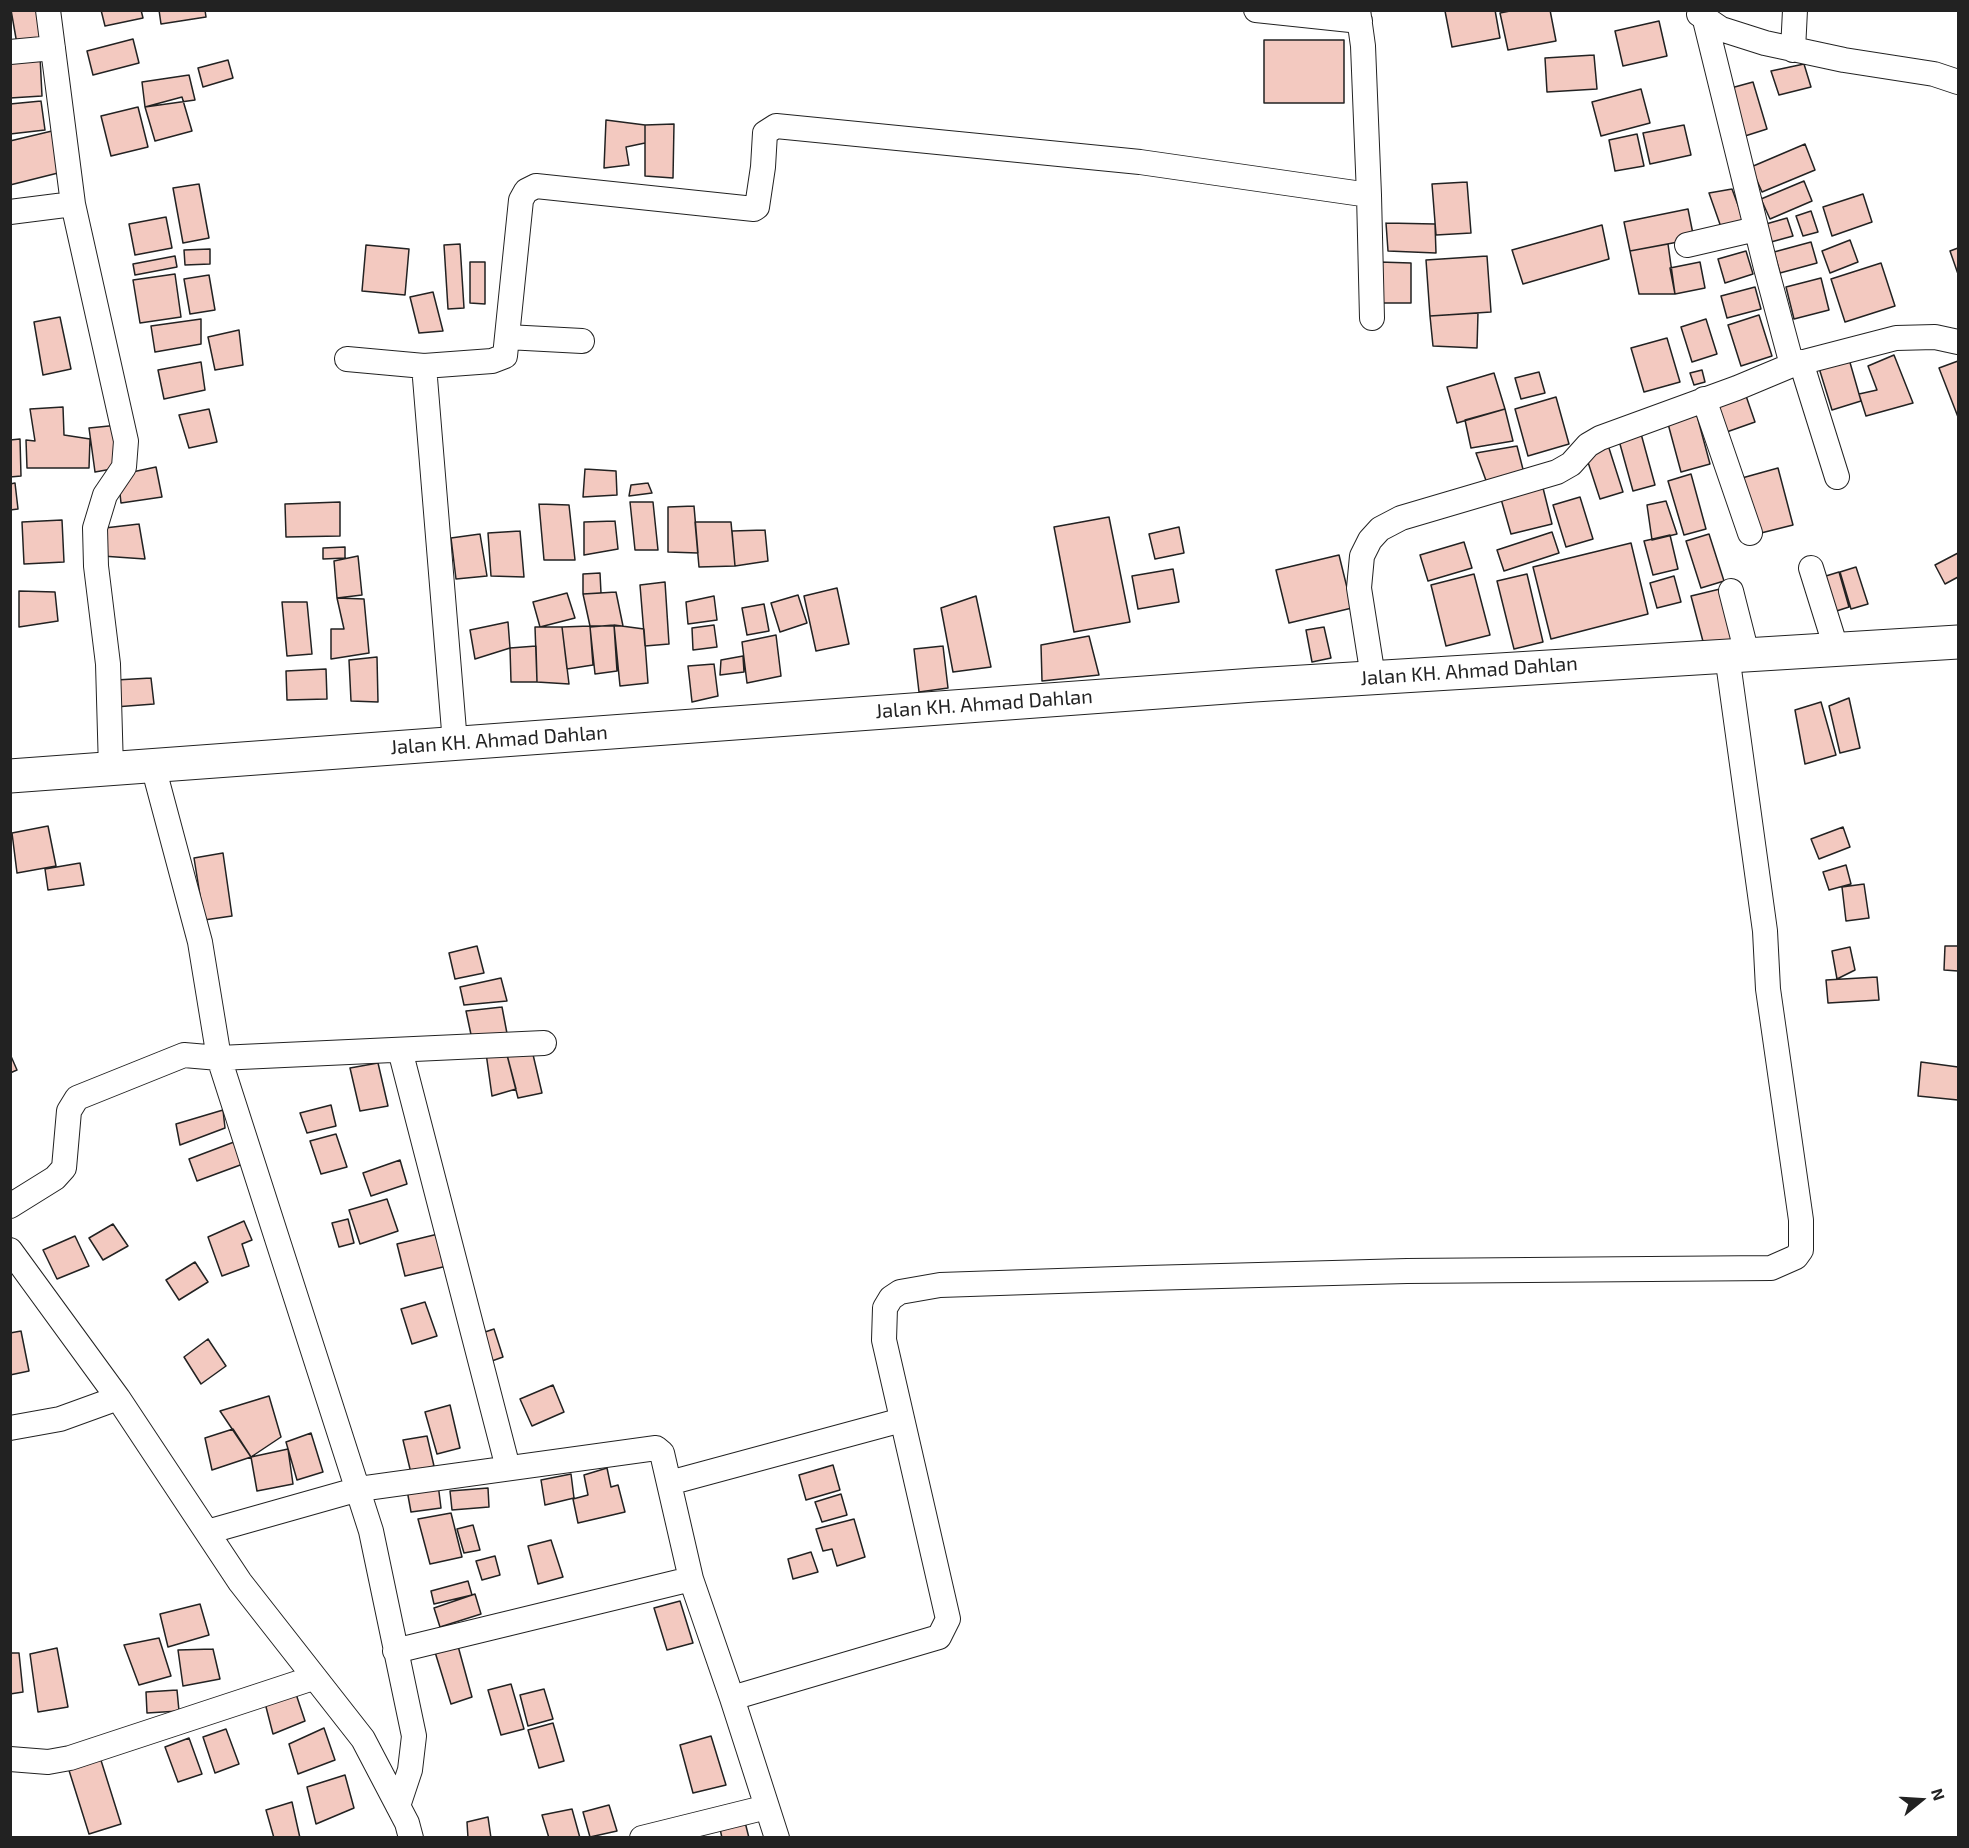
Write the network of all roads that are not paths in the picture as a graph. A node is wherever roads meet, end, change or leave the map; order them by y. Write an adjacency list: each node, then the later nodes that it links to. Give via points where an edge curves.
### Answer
1 (48, 10): 6 (street)
2 (1256, 10): 5 (street)
3 (1795, 10): 7 (street)
4 (1700, 15): 7 (street, via 1740,36); 13 (street)
5 (1359, 16): 10 (street)
6 (53, 48): 8 (street); 11 (street)
7 (1793, 50): 9 (street, via 1934,74)
8 (10, 52)
9 (1959, 82)
10 (1370, 195): 15 (street); 16 (street, via 1140,162 776,126 765,133 758,207 754,209 536,186 526,191 521,200)
11 (73, 204): 12 (street); 33 (street, via 126,441 124,467 105,495 95,528 108,664)
12 (10, 212)
13 (1756, 229): 14 (street); 20 (street)
14 (1687, 245)
15 (1372, 318)
16 (507, 337): 17 (street); 21 (street, via 505,356 498,360)
17 (582, 341)
18 (1959, 342): 20 (street, via 1935,337 1896,338)
19 (346, 359): 21 (street)
20 (1797, 364): 22 (street); 23 (street)
21 (424, 366): 31 (street)
22 (1704, 399): 24 (street); 30 (street, via 1600,438 1557,472 1401,518 1380,529 1362,556 1359,588)
23 (1837, 477)
24 (1750, 533)
25 (1811, 568): 28 (street)
26 (1731, 591): 29 (street)
27 (1959, 642): 28 (highway, Jalan KH. Ahmad Dahlan)
28 (1836, 648): 29 (highway, Jalan KH. Ahmad Dahlan)
29 (1737, 654): 30 (highway, Jalan KH. Ahmad Dahlan); 41 (street, via 1768,989 1800,1220 1801,1250 1796,1257 1771,1268 1407,1271 980,1283 915,1289 891,1298 883,1321)
30 (1373, 677): 31 (highway, Jalan KH. Ahmad Dahlan)
31 (455, 743): 32 (highway, Jalan KH. Ahmad Dahlan)
32 (153, 766): 33 (highway, Jalan KH. Ahmad Dahlan); 37 (street, via 200,942)
33 (111, 769): 34 (highway, Jalan KH. Ahmad Dahlan)
34 (10, 776)
35 (544, 1043): 36 (street)
36 (400, 1050): 37 (street); 43 (street)
37 (219, 1058): 38 (street, via 184,1055 77,1098 69,1111 64,1168); 45 (street)
38 (10, 1206)
39 (10, 1250): 40 (street)
40 (118, 1398): 42 (street, via 60,1419); 46 (street)
41 (902, 1419): 44 (street); 50 (street, via 947,1611 944,1632 939,1637)
42 (10, 1428)
43 (508, 1468): 44 (street, via 656,1448 662,1453); 45 (street)
44 (669, 1484): 47 (street)
45 (359, 1489): 46 (street); 48 (street)
46 (207, 1532): 49 (street)
47 (692, 1580): 48 (street); 50 (street)
48 (395, 1651): 52 (street, via 414,1736 410,1770)
49 (313, 1678): 51 (street, via 70,1758 48,1762); 52 (street, via 363,1739)
50 (732, 1698): 53 (street)
51 (10, 1759)
52 (398, 1806): 54 (street)
53 (767, 1807): 55 (street); 56 (street)
54 (411, 1838)
55 (642, 1838)
56 (777, 1838)

